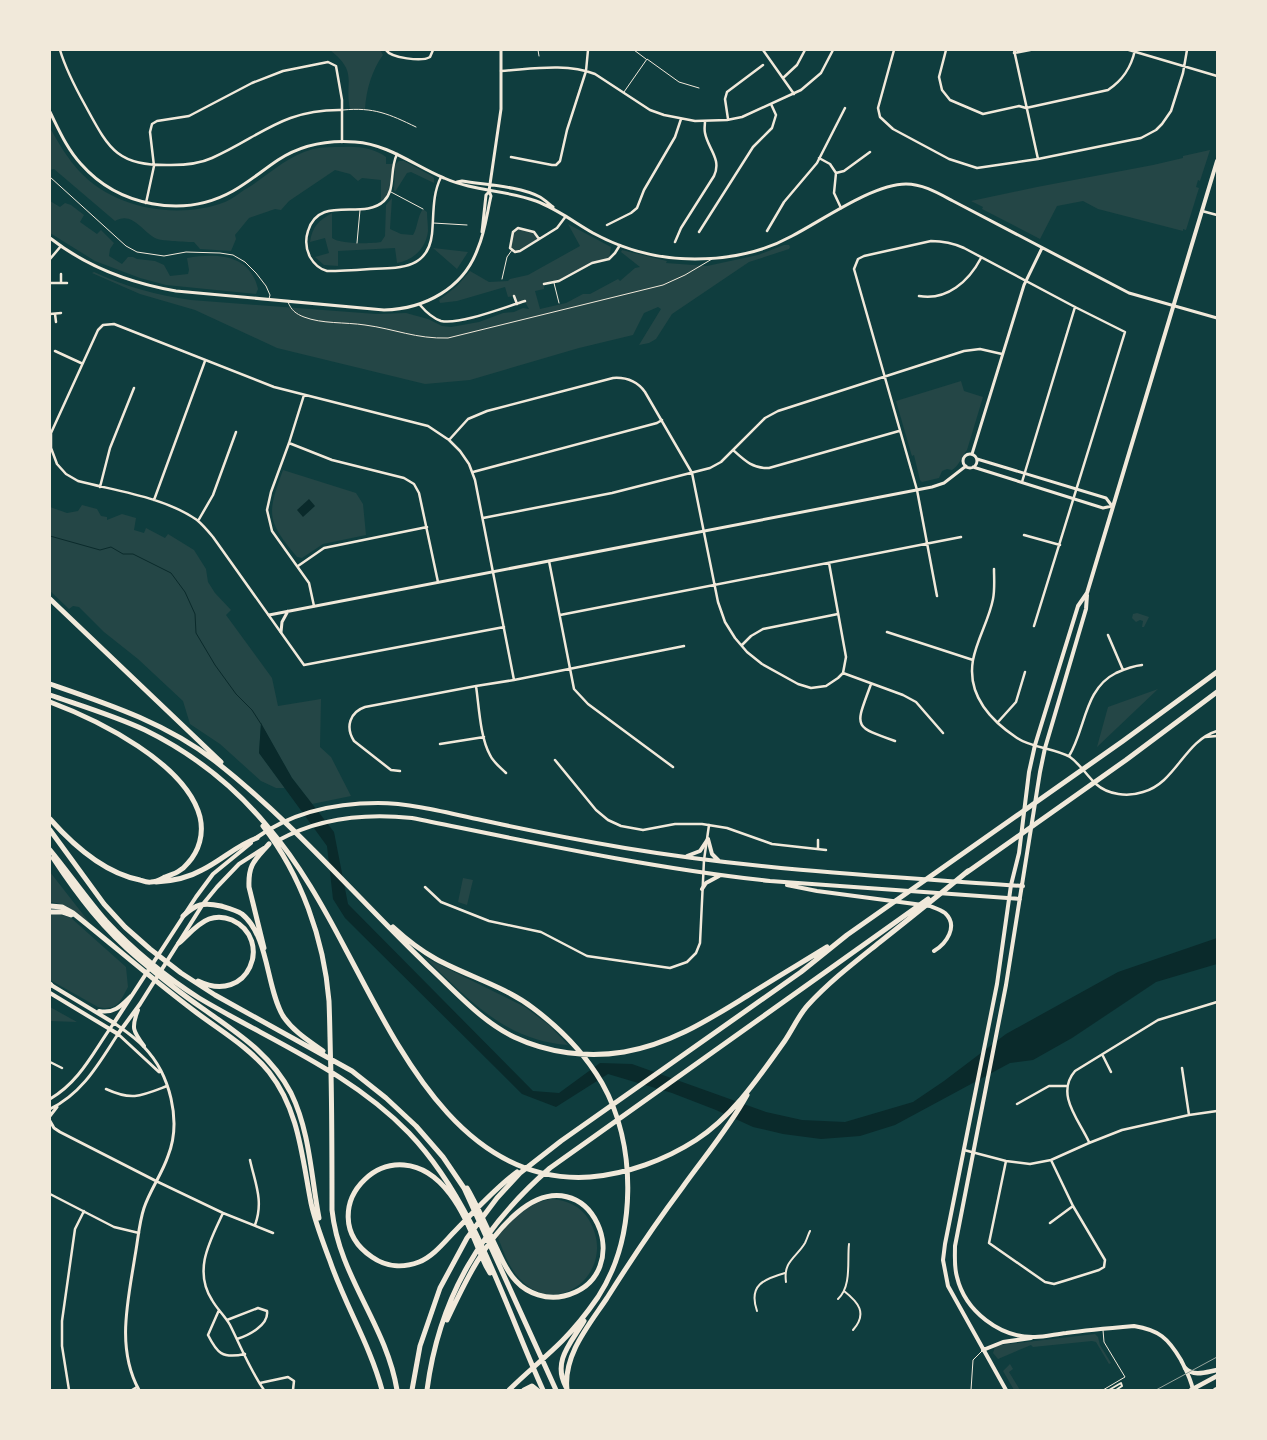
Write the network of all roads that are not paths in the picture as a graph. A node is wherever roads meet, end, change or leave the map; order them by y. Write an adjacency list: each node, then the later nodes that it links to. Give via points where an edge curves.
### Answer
1 (60, 50): 45 (street, via 72,81 103,138 124,157)
2 (386, 50): 3 (street, via 392,56 422,60 430,57)
3 (433, 50)
4 (501, 50): 22 (street)
5 (538, 50): 18 (lane)
6 (588, 50): 23 (street)
7 (634, 50): 19 (lane)
8 (763, 50): 25 (street)
9 (806, 50): 25 (street, via 797,65)
10 (834, 50): 28 (street, via 821,72)
11 (894, 50): 43 (street, via 878,108 880,117 893,129 949,159 977,168)
12 (946, 50): 31 (street, via 939,77 942,90 950,100 983,114 1019,106)
13 (1030, 50): 17 (street)
14 (1130, 50): 16 (street)
15 (1186, 50): 21 (street)
16 (1135, 51): 21 (street); 31 (street, via 1126,75 1108,90)
17 (1014, 52): 31 (street)
18 (539, 56)
19 (647, 60): 26 (lane, via 679,82); 27 (lane)
20 (763, 65): 35 (street, via 727,92)
21 (1185, 66): 24 (street); 43 (street, via 1171,111 1156,130 1141,138)
22 (501, 71): 23 (street, via 562,67); 50 (street, via 501,109)
23 (586, 71): 27 (street); 41 (street, via 560,162 552,165)
24 (1217, 76)
25 (783, 78): 28 (street)
26 (699, 88)
27 (623, 93): 34 (street, via 650,110)
28 (794, 94): 29 (street)
29 (771, 104): 35 (street); 65 (street, via 776,115 772,128 753,147)
30 (845, 108): 42 (street)
31 (1026, 108): 43 (street)
32 (342, 110): 37 (lane, via 370,109); 38 (street); 45 (street, via 313,112 281,121 202,161); 45 (street, via 338,70 333,63 283,71 252,83 189,116 152,124)
33 (50, 112): 53 (street, via 68,147 87,170 116,192)
34 (681, 119): 36 (street); 63 (street, via 675,137 637,208)
35 (728, 120): 36 (street)
36 (705, 121): 68 (street, via 705,136 717,160 717,169)
37 (416, 127)
38 (342, 142): 40 (street, via 368,144); 53 (street, via 312,145 290,153 234,191 212,200 184,206)
39 (870, 152): 46 (street, via 844,171)
40 (397, 154): 48 (street); 51 (street, via 392,166)
41 (511, 157)
42 (819, 158): 46 (street, via 829,163); 64 (street, via 784,202)
43 (1038, 159)
44 (1217, 162): 57 (main road)
45 (154, 166): 53 (street)
46 (836, 173): 56 (street, via 834,193)
47 (50, 177): 87 (lane, via 126,246 137,252 164,256 186,252 233,255 245,262 262,280 270,295)
48 (441, 177): 49 (street); 61 (street, via 435,192)
49 (456, 182): 50 (street); 52 (street)
50 (490, 185): 52 (street); 58 (street, via 527,192 541,198)
51 (390, 191): 54 (street, via 378,205); 55 (lane)
52 (489, 191): 58 (street, via 525,198); 93 (street, via 491,196 474,259 445,292)
53 (146, 203)
54 (360, 209): 61 (street, via 328,211 311,223 306,245 318,267 335,271 400,268 412,264 427,249); 69 (lane)
55 (422, 209)
56 (842, 209): 72 (street, via 884,187 906,184 924,187); 74 (street, via 779,242 745,253)
57 (1202, 211): 59 (street); 92 (main road)
58 (558, 212): 60 (street)
59 (1217, 215)
60 (566, 216): 67 (street, via 557,228); 70 (street)
61 (433, 223): 62 (lane)
62 (467, 225)
63 (607, 225)
64 (767, 231)
65 (699, 232)
66 (50, 238): 71 (street)
67 (539, 240): 73 (street, via 518,252); 73 (street, via 534,232 517,228 510,245)
68 (675, 242)
69 (357, 243)
70 (620, 245): 74 (street, via 662,256); 83 (street, via 609,258)
71 (61, 246): 76 (street); 87 (street, via 99,268 146,285)
72 (1042, 248): 79 (street); 92 (street, via 1129,293)
73 (512, 250): 78 (lane)
74 (713, 258): 88 (lane, via 663,285 448,338 423,338 370,326 314,320 296,313)
75 (981, 258): 79 (street); 86 (street, via 966,280 954,289 933,297); 104 (street, via 949,242 932,241 864,256 857,261 854,274)
76 (50, 259)
77 (61, 274): 81 (street)
78 (502, 279)
79 (1025, 280): 94 (street); 101 (street)
80 (50, 282): 81 (street)
81 (61, 283): 82 (street)
82 (67, 283)
83 (554, 283): 84 (street); 90 (lane)
84 (544, 284)
85 (514, 296): 91 (street)
86 (919, 296)
87 (269, 300): 88 (street)
88 (288, 301): 93 (street, via 384,310)
89 (525, 302): 91 (street)
90 (559, 303)
91 (517, 304): 93 (street, via 452,322 436,319)
92 (1173, 304): 98 (street); 126 (main road)
93 (420, 305)
94 (1075, 308): 119 (street); 122 (street, via 1125,332)
95 (61, 313): 97 (street)
96 (50, 314): 97 (street)
97 (55, 314): 99 (street)
98 (1217, 318)
99 (56, 322)
100 (55, 351): 103 (street)
101 (1002, 354): 104 (street, via 974,349); 113 (street)
102 (205, 360): 103 (street, via 110,323 98,330); 106 (street, via 256,381); 125 (street)
103 (81, 363): 121 (street, via 52,428 51,448 57,464 66,474)
104 (884, 377): 108 (street); 112 (street, via 773,413)
105 (134, 388): 121 (street, via 110,448)
106 (304, 394): 110 (street, via 422,424); 111 (street)
107 (662, 420): 110 (street, via 641,387 626,378 613,378 478,414 468,419); 117 (street); 118 (street)
108 (899, 431): 112 (street, via 775,468 751,465); 123 (street)
109 (236, 432): 128 (street, via 213,495)
110 (449, 440): 117 (street)
111 (289, 443): 129 (street, via 332,460 410,481 420,493); 137 (street, via 267,510 272,531)
112 (733, 450): 118 (street, via 714,466)
113 (972, 454): 114 (street); 115 (street, via 963,458)
114 (977, 459): 116 (street); 119 (street)
115 (966, 466): 116 (street); 123 (street, via 944,483)
116 (973, 467): 120 (street)
117 (473, 472): 127 (street)
118 (692, 473): 127 (street, via 612,493); 130 (street)
119 (1025, 473): 120 (street); 122 (street)
120 (1022, 482): 124 (street)
121 (100, 487): 125 (street)
122 (1077, 489): 124 (street); 126 (street, via 1106,498)
123 (917, 490): 130 (street); 133 (street)
124 (1074, 498): 126 (street, via 1104,508); 134 (street)
125 (154, 500): 128 (street, via 179,509)
126 (1112, 506): 142 (main road)
127 (483, 518): 139 (street)
128 (198, 521): 148 (street)
129 (426, 527): 137 (street, via 324,548); 140 (street)
130 (704, 531): 135 (street); 141 (street)
131 (1024, 535): 134 (street)
132 (961, 537): 133 (street)
133 (928, 544): 136 (street); 143 (street)
134 (1060, 545): 150 (street)
135 (549, 561): 139 (street); 149 (street)
136 (828, 563): 141 (street); 147 (street)
137 (298, 566): 145 (street, via 309,583)
138 (994, 569): 157 (street, via 993,599)
139 (493, 572): 140 (street); 151 (street)
140 (438, 582): 145 (street)
141 (714, 585): 149 (street); 155 (street, via 720,611)
142 (1087, 593): 179 (main road, via 1078,606); 180 (main road, via 1086,609)
143 (937, 596)
144 (50, 599): 187 (highway)
145 (314, 606): 146 (street)
146 (288, 611): 148 (street); 152 (street)
147 (838, 614): 155 (street, via 763,629); 163 (street, via 846,657)
148 (269, 615): 152 (street)
149 (560, 615): 159 (street)
150 (1034, 626)
151 (504, 627): 152 (street, via 304,665); 164 (street)
152 (281, 632)
153 (887, 632): 157 (street)
154 (1108, 635): 160 (street)
155 (741, 645): 163 (street, via 762,664 805,686 826,686)
156 (684, 646): 159 (street)
157 (974, 660): 171 (street, via 972,679 976,695)
158 (1142, 665): 160 (street)
159 (569, 668): 164 (street); 184 (street, via 574,689 585,702)
160 (1123, 670): 181 (street, via 1103,681 1092,696 1078,740)
161 (1025, 672): 171 (street, via 1016,702)
162 (1217, 672): 220 (highway)
163 (843, 673): 166 (street)
164 (514, 680): 167 (street)
165 (50, 684): 187 (highway, via 159,725 205,753)
166 (872, 684): 173 (street, via 916,702); 177 (street, via 860,724 866,730)
167 (476, 686): 175 (street); 185 (street, via 365,707 354,714 349,724 354,741 391,770)
168 (1217, 692): 203 (highway)
169 (50, 695): 183 (highway, via 144,730)
170 (50, 702): 206 (highway, via 101,724 137,746 172,774 194,803 202,828 197,849 184,868)
171 (998, 722): 179 (street, via 1019,739)
172 (1217, 731): 176 (street)
173 (943, 734)
174 (1217, 736): 176 (street)
175 (484, 737): 178 (street); 186 (street, via 491,758)
176 (1206, 737): 181 (street, via 1189,750 1161,783 1136,794 1102,788)
177 (895, 741)
178 (440, 744)
179 (1035, 745): 180 (street); 208 (main road)
180 (1045, 748): 181 (street); 209 (main road)
181 (1068, 756)
182 (555, 760): 189 (street, via 592,806 616,824 643,830 675,824)
183 (205, 767): 246 (highway, via 267,825 288,853 400,1047 429,1091 458,1124 490,1150 518,1165 564,1177 619,1173 671,1154 695,1140); 300 (highway, via 261,823 276,844 297,880 321,949 329,1000 332,1210 345,1264 384,1342)
184 (673, 767)
185 (400, 771)
186 (506, 773)
187 (264, 804): 216 (highway)
188 (50, 819): 206 (highway, via 82,850 111,870 128,878)
189 (710, 825): 192 (street); 195 (street, via 772,844)
190 (50, 830): 202 (highway)
191 (257, 838): 199 (main road, via 299,816 338,805 380,803); 206 (highway, via 243,843 203,870 170,882); 218 (main road, via 213,874)
192 (708, 840): 199 (main road, via 700,851); 200 (street); 201 (main road, via 712,854)
193 (818, 840): 195 (street)
194 (269, 844): 204 (main road, via 305,828 337,820 391,816); 214 (main road, via 239,864); 223 (highway, via 252,863 249,879)
195 (818, 849): 197 (street)
196 (50, 850): 264 (highway, via 132,947 199,998 338,1076 384,1110 430,1157 448,1181)
197 (826, 850)
198 (50, 854): 273 (highway, via 107,930 200,1006 244,1037 276,1070 290,1092 302,1122)
199 (685, 857): 200 (main road)
200 (704, 860): 201 (main road); 204 (street)
201 (720, 861): 208 (main road, via 773,868)
202 (78, 870): 221 (highway, via 126,924 199,981 209,986 229,986 248,972 253,960 248,935 236,922 224,917 210,918); 239 (highway, via 125,927 181,973)
203 (968, 871): 246 (highway, via 839,975 799,1015); 286 (highway, via 652,1094 526,1188 476,1251 449,1303)
204 (704, 873): 205 (main road); 211 (street)
205 (722, 875): 207 (main road); 211 (main road, via 706,882)
206 (150, 882)
207 (770, 882): 212 (main road); 222 (main road, via 930,906 946,914 951,931 945,943)
208 (1011, 885): 209 (main road); 212 (main road)
209 (1023, 886): 213 (main road)
210 (425, 887): 211 (street, via 441,902 489,921 541,932 588,956 670,968 687,962 698,948)
211 (702, 889)
212 (1010, 898): 213 (main road); 255 (main road)
213 (1020, 898): 257 (main road)
214 (203, 904): 218 (highway); 221 (main road); 223 (highway, via 221,906 242,914 258,937)
215 (50, 906): 219 (highway, via 62,907)
216 (371, 907): 220 (highway, via 488,1022 528,1043 566,1053 611,1054 668,1040 700,1025); 278 (highway, via 422,951 523,1001 559,1029 585,1057 602,1084 613,1106 622,1139 628,1196 622,1239)
217 (50, 912): 219 (highway, via 68,914)
218 (183, 916): 225 (main road)
219 (86, 924): 273 (highway, via 137,967 243,1045 269,1072 294,1117 312,1206)
220 (847, 935): 256 (highway, via 801,972)
221 (179, 943): 228 (main road)
222 (934, 952)
223 (267, 969): 239 (highway, via 280,1009 288,1022)
224 (50, 985): 229 (main road)
225 (135, 991): 229 (main road, via 118,1009); 230 (main road)
226 (50, 993): 231 (main road)
227 (1217, 1002): 235 (street, via 1158,1020)
228 (140, 1004): 232 (main road); 234 (main road, via 133,1026)
229 (94, 1010): 230 (main road)
230 (114, 1023): 231 (street); 232 (street)
231 (110, 1028): 233 (main road); 245 (street, via 79,1076)
232 (122, 1028): 233 (main road); 234 (street)
233 (118, 1034): 241 (street); 247 (street, via 88,1079)
234 (144, 1046): 241 (street)
235 (1102, 1055): 240 (street); 243 (street, via 1074,1071)
236 (50, 1062): 237 (street)
237 (62, 1068)
238 (1182, 1068): 251 (street)
239 (352, 1071): 274 (highway, via 401,1112 443,1157 471,1198)
240 (1111, 1072)
241 (162, 1074): 242 (street)
242 (167, 1086): 244 (street, via 134,1097 120,1096); 261 (street, via 175,1125 168,1156)
243 (1066, 1086): 248 (street, via 1049,1086); 254 (street, via 1068,1100)
244 (106, 1089)
245 (50, 1098)
246 (742, 1100): 308 (highway, via 729,1123 645,1237 584,1332 571,1364)
247 (59, 1104): 249 (street); 252 (street)
248 (1017, 1104)
249 (50, 1109)
250 (1217, 1111): 251 (street)
251 (1189, 1115): 254 (street, via 1122,1130)
252 (50, 1116)
253 (50, 1121): 261 (street, via 60,1132)
254 (1089, 1142): 259 (street)
255 (964, 1150): 257 (street); 288 (main road, via 945,1244 944,1272 952,1295)
256 (546, 1152): 264 (highway, via 499,1186 438,1249 417,1263 389,1265 369,1255 353,1236 349,1213 352,1198 364,1179 383,1167 400,1165 418,1168 434,1178); 301 (highway, via 509,1184 458,1253 427,1321)
257 (973, 1153): 260 (street); 285 (main road, via 955,1246 957,1278 972,1307 993,1325 1007,1332)
258 (250, 1160): 268 (street, via 260,1202)
259 (1051, 1160): 260 (street, via 1030,1164); 263 (street)
260 (1006, 1161): 263 (street, via 989,1243 1044,1282 1064,1282 1104,1267 1105,1260)
261 (156, 1181): 266 (street); 270 (street, via 144,1207)
262 (50, 1194): 265 (street)
263 (1073, 1206): 267 (street)
264 (462, 1210): 306 (highway)
265 (84, 1211): 270 (street, via 114,1227); 295 (street, via 76,1229 62,1321 62,1346)
266 (223, 1213): 268 (street); 280 (street, via 208,1246 203,1268 207,1290)
267 (1050, 1223)
268 (255, 1225): 271 (street)
269 (810, 1231): 275 (street)
270 (139, 1233): 294 (street, via 125,1329 127,1358)
271 (273, 1233)
272 (849, 1244): 277 (street)
273 (325, 1246): 299 (highway)
274 (495, 1251): 286 (highway, via 520,1286 536,1294 554,1297 577,1291 591,1280 602,1259 603,1241 592,1213 572,1199 555,1195 530,1204 516,1213 493,1239 465,1283); 307 (highway)
275 (785, 1273): 276 (street); 281 (street, via 760,1282 755,1293)
276 (786, 1282)
277 (844, 1291): 279 (street); 284 (street, via 859,1305 859,1320)
278 (599, 1295): 303 (highway, via 562,1342); 308 (highway, via 563,1356 560,1367)
279 (838, 1299)
280 (219, 1310): 282 (street); 289 (street, via 208,1334 215,1350 237,1356)
281 (757, 1311)
282 (227, 1320): 287 (street); 287 (street, via 258,1308 267,1311 266,1321)
283 (1102, 1329): 285 (main road); 290 (main road, via 1134,1326 1156,1332 1172,1345); 311 (lane, via 1104,1342 1125,1377)
284 (853, 1330)
285 (1035, 1337): 288 (main road, via 1003,1342)
286 (438, 1338): 302 (highway)
287 (237, 1339): 289 (street)
288 (983, 1350): 309 (lane, via 973,1360); 310 (main road)
289 (245, 1354): 293 (street)
290 (1185, 1368): 291 (main road, via 1195,1374); 314 (main road)
291 (1217, 1370)
292 (1217, 1376): 314 (main road)
293 (259, 1383): 297 (street); 298 (street, via 288,1377 294,1381)
294 (138, 1389): 296 (street)
295 (69, 1390)
296 (132, 1390)
297 (263, 1390)
298 (293, 1390)
299 (382, 1390)
300 (397, 1390)
301 (412, 1390)
302 (427, 1390)
303 (510, 1390)
304 (524, 1390): 305 (highway, via 532,1386)
305 (537, 1390)
306 (542, 1390)
307 (556, 1390)
308 (568, 1390)
309 (971, 1390)
310 (1006, 1390)
311 (1103, 1390)
312 (1109, 1390): 313 (street, via 1123,1384)
313 (1116, 1390)
314 (1192, 1390)

